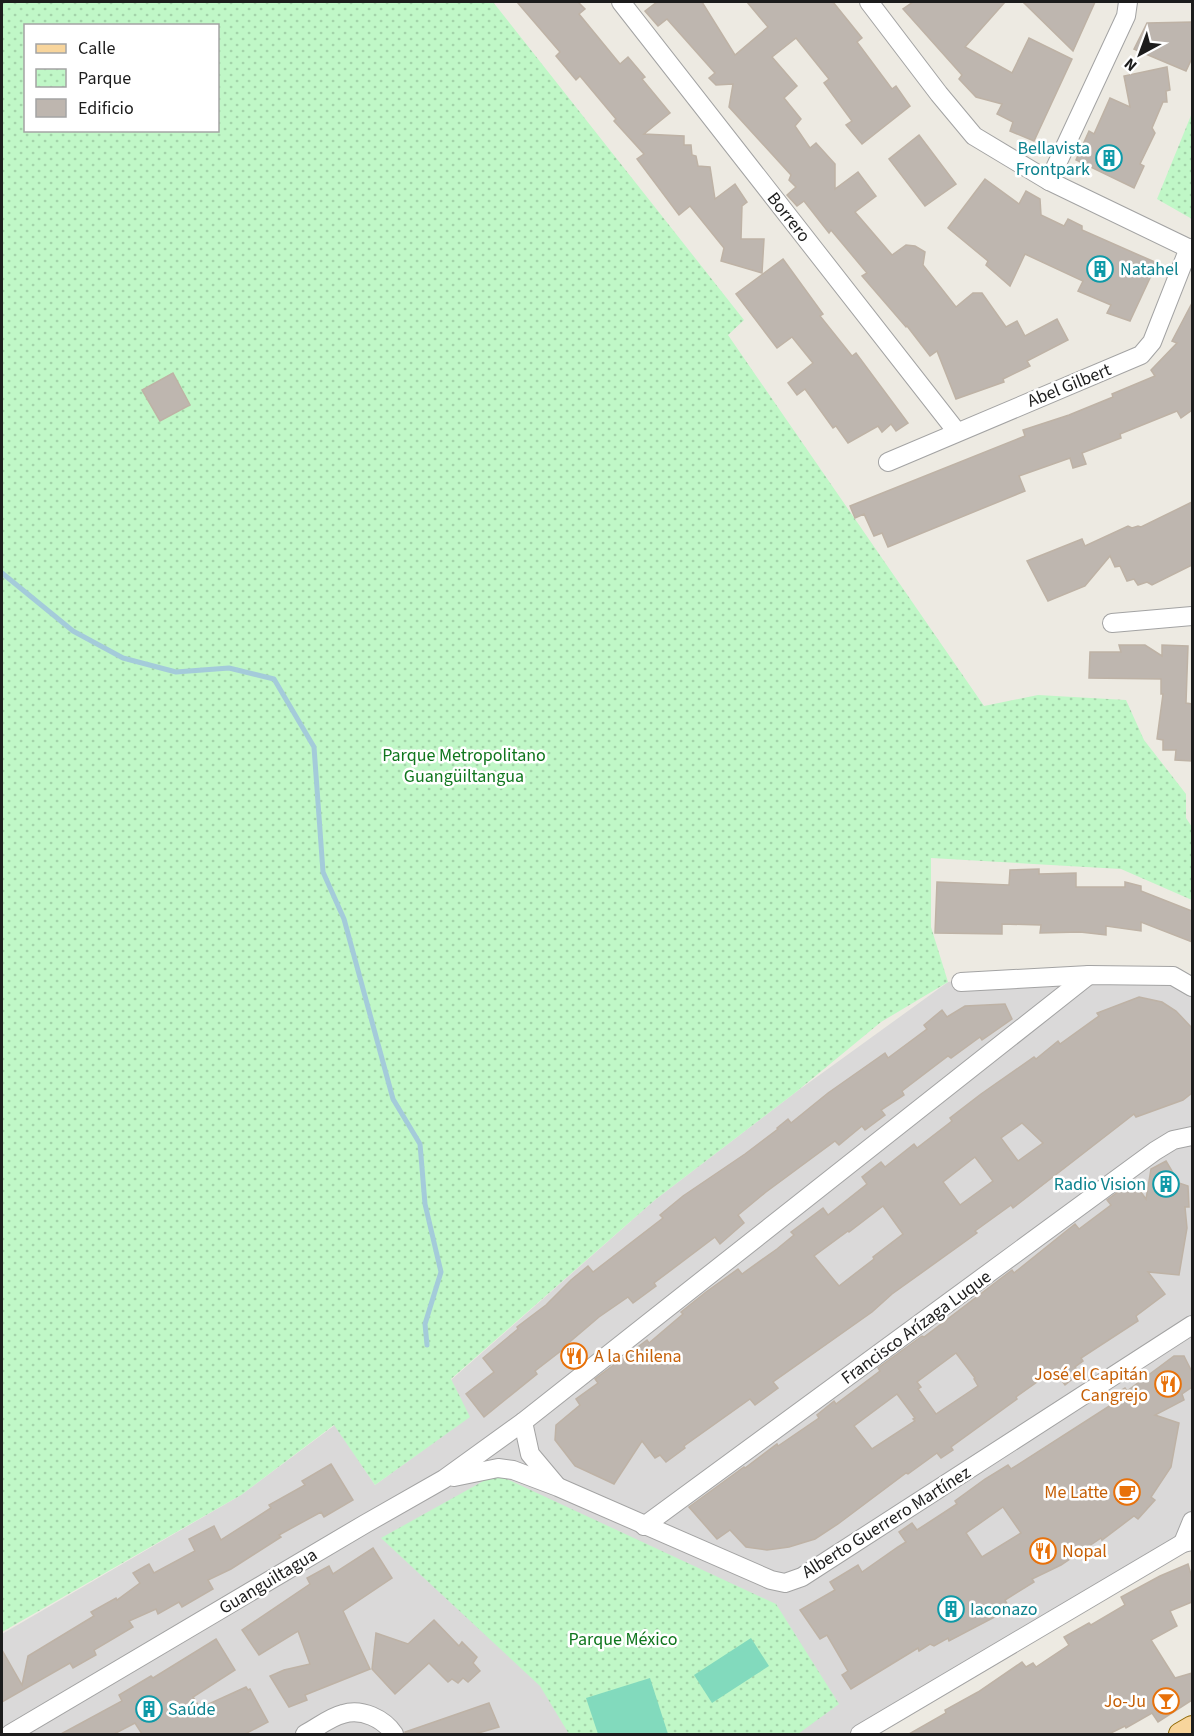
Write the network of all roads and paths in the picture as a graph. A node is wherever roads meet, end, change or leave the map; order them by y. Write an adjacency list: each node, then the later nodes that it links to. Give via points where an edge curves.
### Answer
1 (621, 2): 6 (street, Borrero)
2 (869, 2): 4 (street, via 974,136)
3 (1128, 2): 4 (street, via 1126,16)
4 (1049, 181): 5 (street)
5 (1191, 249): 6 (street, Abel Gilbert, via 1152,342 1141,355)
6 (957, 432): 7 (street, Abel Gilbert)
7 (888, 462)
8 (1192, 616): 9 (street)
9 (1112, 623)
10 (1089, 975): 11 (street); 12 (street, via 1173,976); 15 (street, Guanguiltagua)
11 (962, 982)
12 (1192, 987)
13 (1192, 1136): 19 (street, Francisco Arízaga Luque, via 1173,1140 1155,1151)
14 (1188, 1332): 19 (street, Alberto Guerrero Martínez, via 802,1577 785,1583 771,1580)
15 (523, 1422): 16 (street, Guanguiltagua); 17 (street, Alberto Guerrero Martínez, via 530,1454)
16 (444, 1479): 17 (street, Alberto Guerrero Martínez, via 498,1468); 22 (street, Guanguiltagua)
17 (558, 1488): 19 (street, Alberto Guerrero Martínez)
18 (1192, 1521): 20 (street)
19 (644, 1526)
20 (1188, 1542): 25 (street)
21 (1192, 1727): 26 (main road)
22 (10, 1734)
23 (305, 1734): 24 (street, via 344,1713 366,1713 389,1726)
24 (394, 1734)
25 (860, 1734)
26 (1179, 1734)

